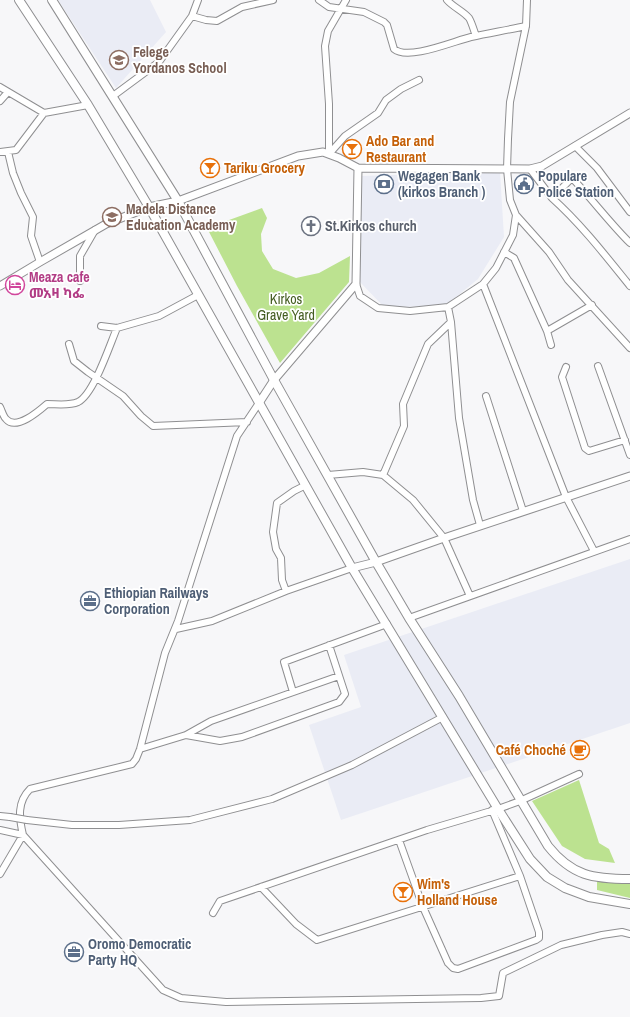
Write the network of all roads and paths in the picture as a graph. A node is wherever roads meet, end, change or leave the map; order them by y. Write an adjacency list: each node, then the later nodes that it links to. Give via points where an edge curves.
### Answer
1 (18, 0): 18 (main road)
2 (52, 0): 16 (main road)
3 (198, 0): 10 (street)
4 (273, 0): 10 (street, via 242,7 217,21)
5 (318, 0): 9 (street, via 329,7)
6 (346, 0): 9 (street)
7 (446, 0): 12 (street, via 470,20)
8 (527, 0): 11 (street)
9 (341, 9): 12 (street, via 364,12 388,25 396,51 410,53 439,48); 24 (street, via 328,31 325,46)
10 (192, 16): 16 (street, via 159,62)
11 (526, 26): 12 (street); 26 (street, via 510,102)
12 (476, 36)
13 (419, 80): 24 (street, via 386,100 378,113 345,136)
14 (0, 87): 15 (street)
15 (8, 92): 17 (street); 19 (street)
16 (113, 96): 29 (main road)
17 (0, 101)
18 (88, 105): 19 (street); 30 (main road)
19 (44, 113): 23 (street, via 16,150)
20 (630, 113): 21 (street)
21 (576, 146): 27 (street, via 542,166); 31 (street, via 597,168)
22 (0, 152): 23 (street)
23 (8, 152): 36 (street, via 20,193 33,217 31,236)
24 (329, 154): 25 (street); 29 (street, via 323,152 298,156)
25 (358, 168): 26 (street); 39 (street)
26 (507, 169): 27 (street); 32 (street, via 510,200)
27 (530, 169): 28 (street)
28 (552, 198): 34 (street, via 572,178); 41 (street, via 569,213)
29 (178, 201): 30 (street); 55 (main road)
30 (149, 207): 33 (street); 42 (main road)
31 (630, 212)
32 (516, 215): 35 (street, via 514,235); 43 (street, via 549,252 568,280)
33 (95, 230): 36 (street); 37 (street, via 80,256)
34 (630, 243)
35 (504, 252): 40 (street, via 496,268); 48 (street, via 514,258)
36 (40, 262): 38 (street)
37 (80, 281)
38 (1, 284)
39 (356, 284): 44 (street, via 360,296 378,308 410,311); 55 (street)
40 (483, 284): 44 (street); 66 (street)
41 (630, 286)
42 (198, 295): 47 (street, via 159,316); 57 (main road)
43 (592, 305): 48 (street); 51 (street)
44 (448, 307): 45 (street)
45 (452, 322): 63 (street, via 428,344 403,404 404,426); 68 (street, via 459,418 473,500)
46 (101, 326): 47 (street)
47 (117, 328): 54 (street)
48 (547, 331): 50 (street)
49 (69, 344): 54 (street, via 74,361)
50 (551, 345)
51 (630, 348)
52 (598, 366): 60 (street)
53 (566, 367): 60 (street, via 562,377 585,448 589,451)
54 (97, 378): 58 (street, via 83,399 66,405 47,404 35,415 20,422 11,423 6,420); 59 (street, via 123,396 153,426)
55 (274, 380): 57 (street); 62 (main road)
56 (486, 396): 67 (street)
57 (259, 404): 59 (street); 65 (main road)
58 (0, 408)
59 (247, 422): 78 (street, via 238,436)
60 (624, 440): 61 (street)
61 (630, 455)
62 (328, 475): 63 (street, via 363,472); 72 (main road)
63 (383, 475): 69 (street, via 413,500)
64 (630, 476): 66 (street)
65 (306, 486): 73 (main road); 74 (street, via 277,503 273,532 276,549 281,558 282,580)
66 (566, 497): 67 (street); 71 (street)
67 (523, 511): 68 (street)
68 (480, 525): 69 (street)
69 (444, 538): 72 (street); 75 (street)
70 (630, 539): 71 (street)
71 (594, 551): 75 (street)
72 (376, 562): 73 (street); 76 (main road)
73 (352, 568): 74 (street); 77 (main road)
74 (286, 591): 78 (street, via 212,621)
75 (470, 596): 76 (street)
76 (409, 618): 86 (main road, via 459,696)
77 (387, 624): 79 (street); 82 (main road)
78 (176, 629): 84 (street, via 165,653)
79 (329, 645): 80 (street); 81 (street, via 284,662)
80 (339, 676): 81 (street); 83 (street, via 345,694 339,702 242,737 220,741)
81 (293, 692): 83 (street, via 212,720)
82 (443, 717): 87 (main road); 88 (street, bridge, via 352,765 272,799 190,820 72,825)
83 (186, 735): 84 (street)
84 (140, 749): 90 (street, via 132,764 30,789 21,803)
85 (579, 774): 86 (street)
86 (520, 801): 87 (street); 94 (main road, via 559,860 576,871 591,876)
87 (495, 810): 91 (street); 93 (street); 96 (main road, via 530,859 547,877 565,888 589,897)
88 (0, 816)
89 (0, 830): 90 (street)
90 (23, 835): 92 (street); 99 (street, via 163,990 186,999 226,1002 356,1001 499,996 503,974 561,945 602,935 622,932)
91 (399, 840): 95 (street); 97 (street)
92 (0, 874)
93 (520, 876): 97 (street); 97 (street, via 539,938 458,969 448,963)
94 (630, 879)
95 (261, 887): 97 (street, via 296,924 317,940); 98 (street, via 220,901)
96 (630, 904)
97 (423, 907)
98 (213, 913)
99 (630, 934)

